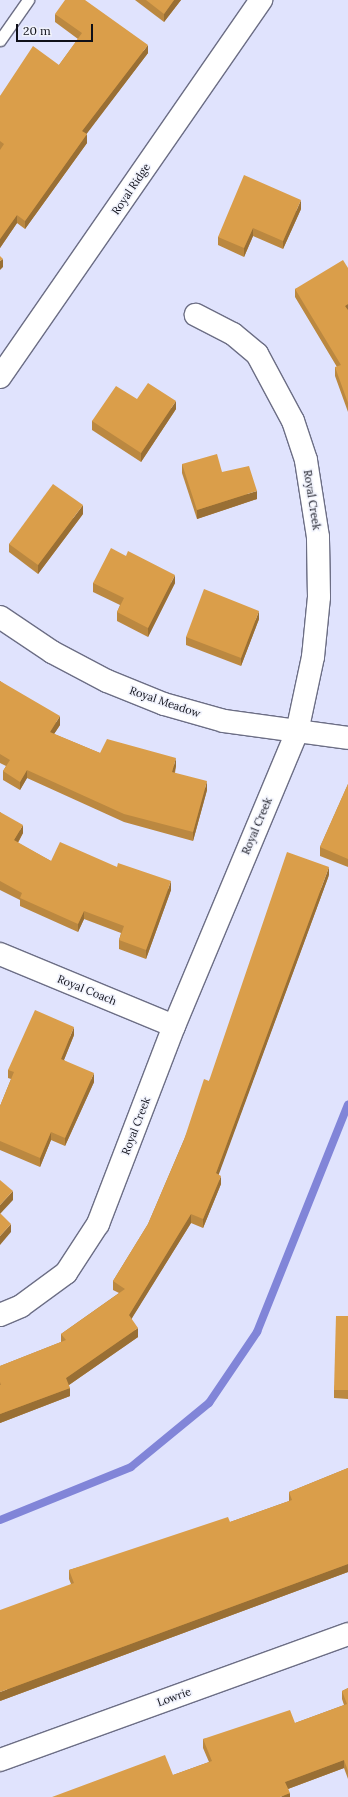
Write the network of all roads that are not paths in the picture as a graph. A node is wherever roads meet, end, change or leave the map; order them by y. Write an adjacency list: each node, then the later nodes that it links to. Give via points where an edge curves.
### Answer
1 (28, 0): 3 (lane)
2 (261, 0): 5 (street, Royal Ridge)
3 (0, 40)
4 (196, 315): 7 (street, Royal Creek, via 233,334 257,354 293,421 306,460 318,537 319,597 313,658)
5 (0, 377)
6 (0, 617): 7 (street, Royal Meadow, via 52,652 107,681 164,704 224,721)
7 (297, 732): 8 (street, Royal Meadow); 10 (street, Royal Creek)
8 (348, 738)
9 (0, 954): 10 (street, Royal Coach)
10 (174, 1026): 11 (street, Royal Creek, via 98,1224 85,1249 66,1273 45,1290)
11 (0, 1315)
12 (348, 1634): 13 (street, Lowrie)
13 (0, 1760)

